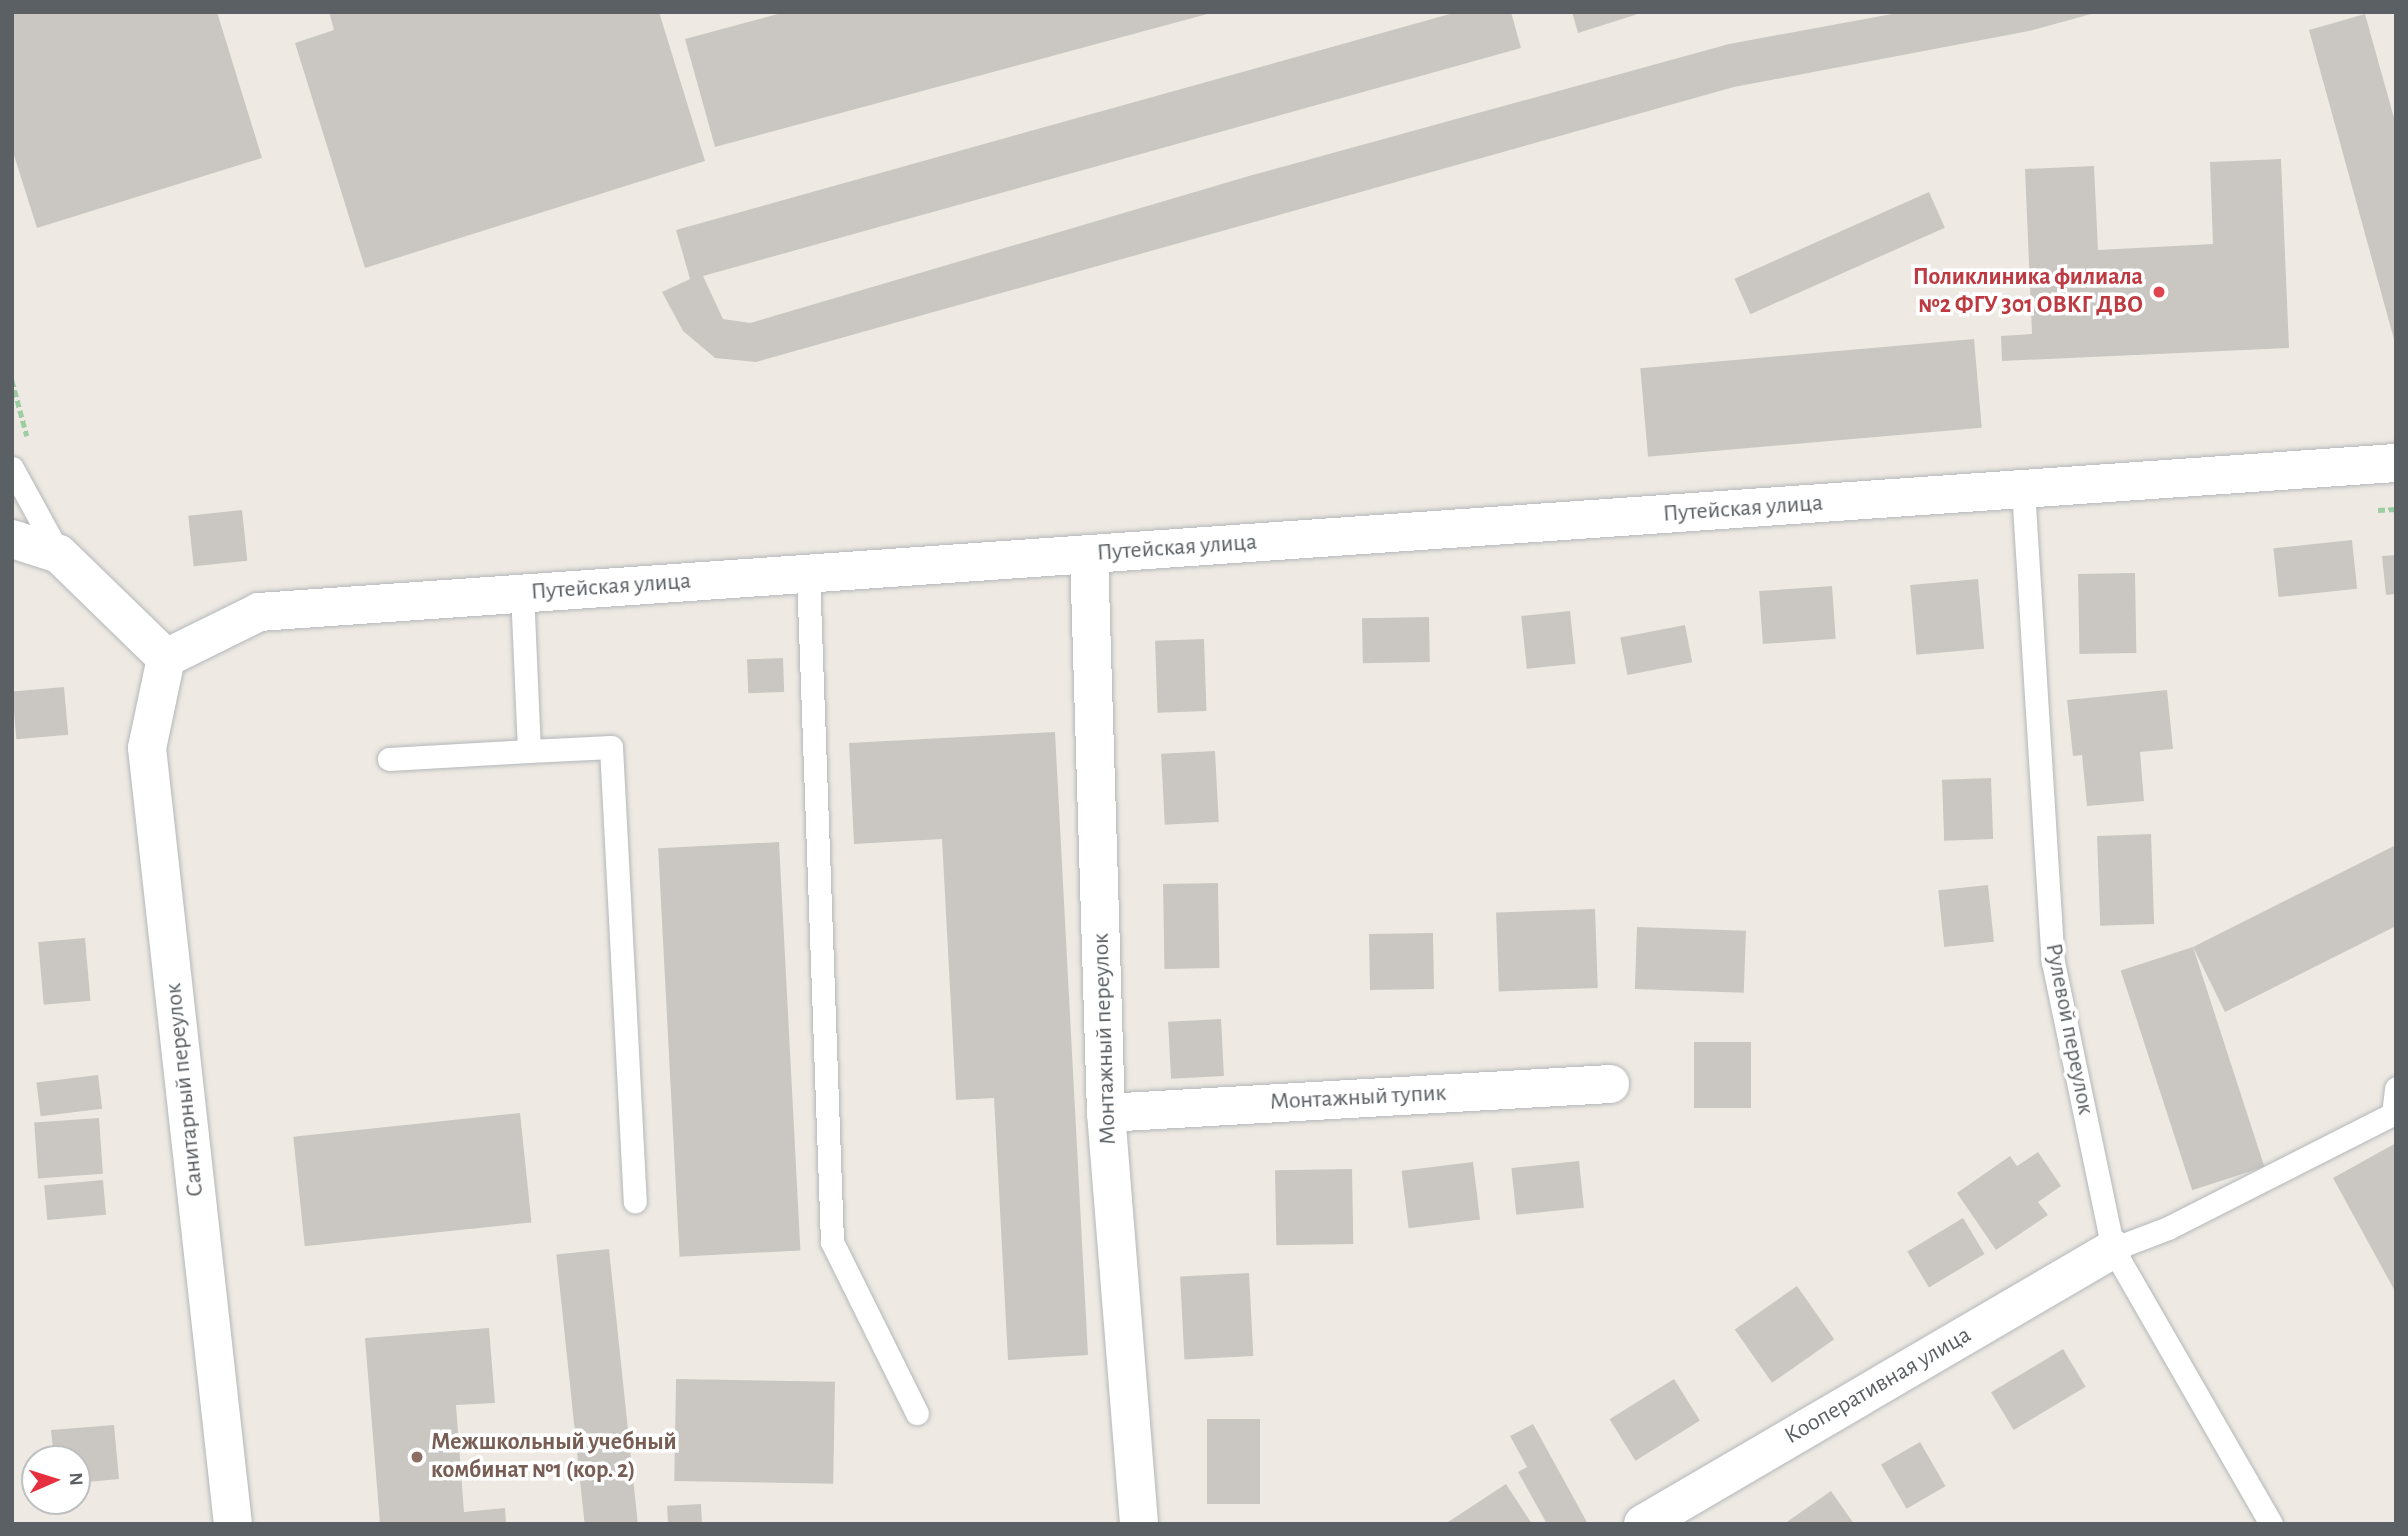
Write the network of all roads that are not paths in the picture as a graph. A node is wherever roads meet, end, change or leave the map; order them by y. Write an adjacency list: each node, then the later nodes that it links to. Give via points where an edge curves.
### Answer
1 (2396, 463): 3 (street, Путейская улица)
2 (12, 468): 5 (lane)
3 (2023, 489): 6 (street, Путейская улица); 16 (lane, Рулевой переулок, via 2053,962)
4 (12, 539): 5 (street)
5 (58, 554): 9 (street)
6 (1089, 554): 7 (street, Путейская улица); 14 (street, Монтажный переулок)
7 (808, 573): 8 (street, Путейская улица); 17 (lane, via 832,1242)
8 (522, 593): 9 (street, Путейская улица, via 259,612); 10 (lane)
9 (166, 658): 18 (street, Санитарный переулок, via 148,748)
10 (529, 751): 11 (lane); 15 (lane, via 611,747)
11 (389, 759)
12 (1610, 1084): 14 (street, Монтажный тупик)
13 (2396, 1088): 16 (lane, via 2393,1114 2168,1228)
14 (1106, 1113): 19 (street, Монтажный переулок)
15 (635, 1201)
16 (2113, 1249): 20 (street, Кооперативная улица); 21 (lane, Рулевой переулок)
17 (917, 1413)
18 (233, 1524)
19 (1139, 1524)
20 (1643, 1524)
21 (2271, 1524)

